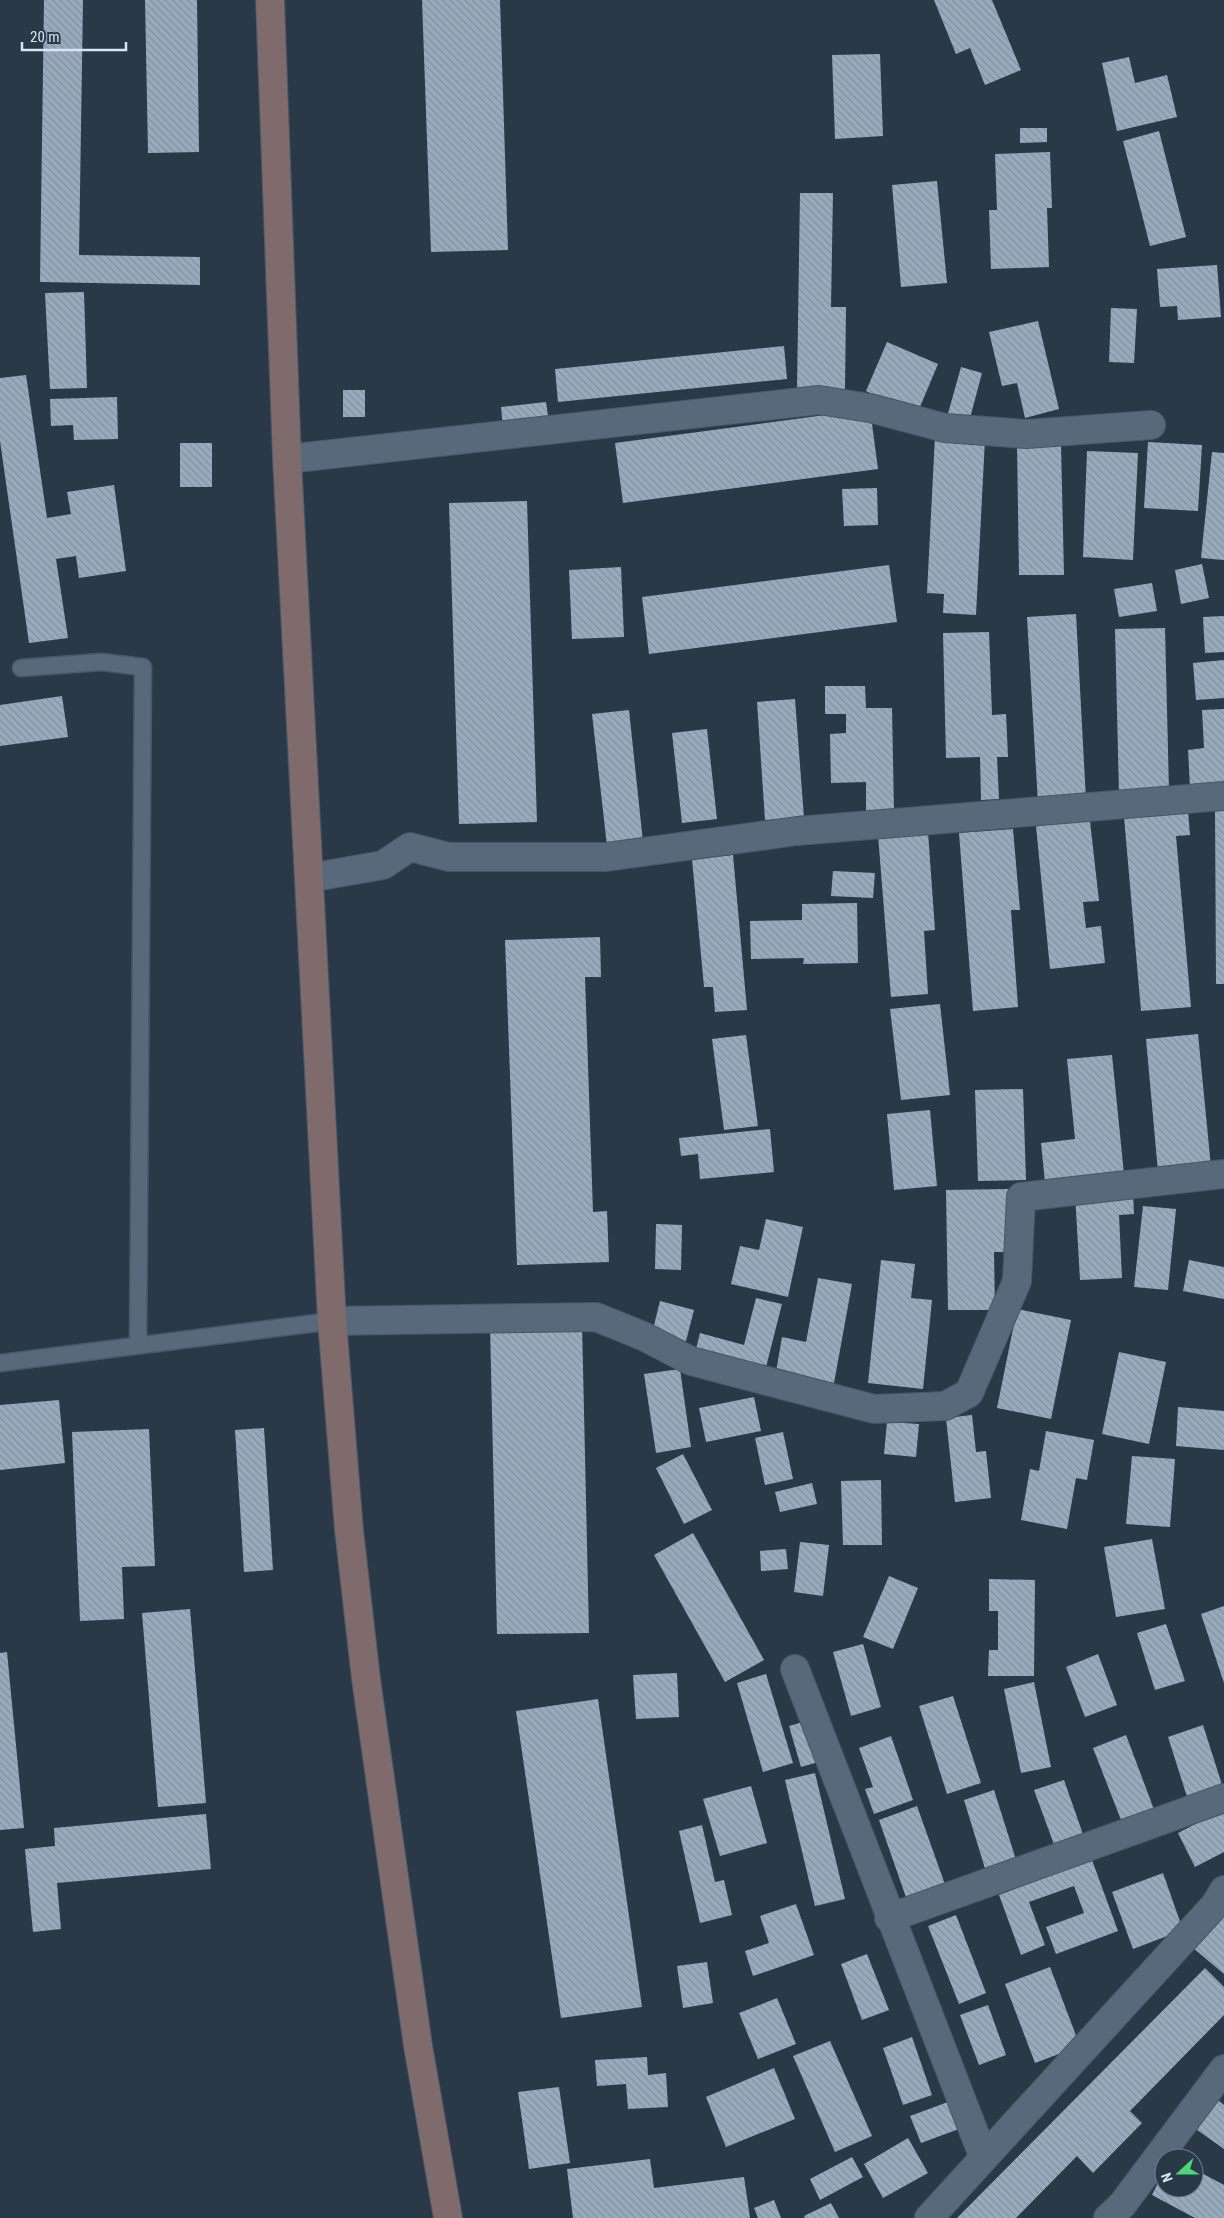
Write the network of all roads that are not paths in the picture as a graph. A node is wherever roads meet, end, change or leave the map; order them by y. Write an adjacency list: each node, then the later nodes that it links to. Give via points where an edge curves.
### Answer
1 (270, 0): 3 (main road)
2 (1151, 425): 3 (street, via 1026,434 945,428 870,408 819,400)
3 (287, 459): 6 (main road)
4 (21, 668): 9 (lane, via 101,662 144,667)
5 (1224, 796): 6 (street, via 797,831 606,857 449,857 410,846 383,865)
6 (309, 878): 8 (main road)
7 (1224, 1174): 8 (street, via 1021,1197 1016,1281 969,1393 945,1406 874,1409 691,1361 643,1336 596,1317)
8 (332, 1321): 9 (lane); 17 (main road, via 349,1530 366,1679 418,2046)
9 (138, 1345): 10 (lane)
10 (0, 1363)
11 (795, 1669): 14 (street)
12 (1224, 1798): 14 (street)
13 (1224, 1890): 16 (street, via 1215,1904)
14 (889, 1918): 16 (street)
15 (1224, 2069): 19 (street, via 1122,2205)
16 (984, 2158): 18 (street)
17 (448, 2218)
18 (929, 2218)
19 (1108, 2218)

